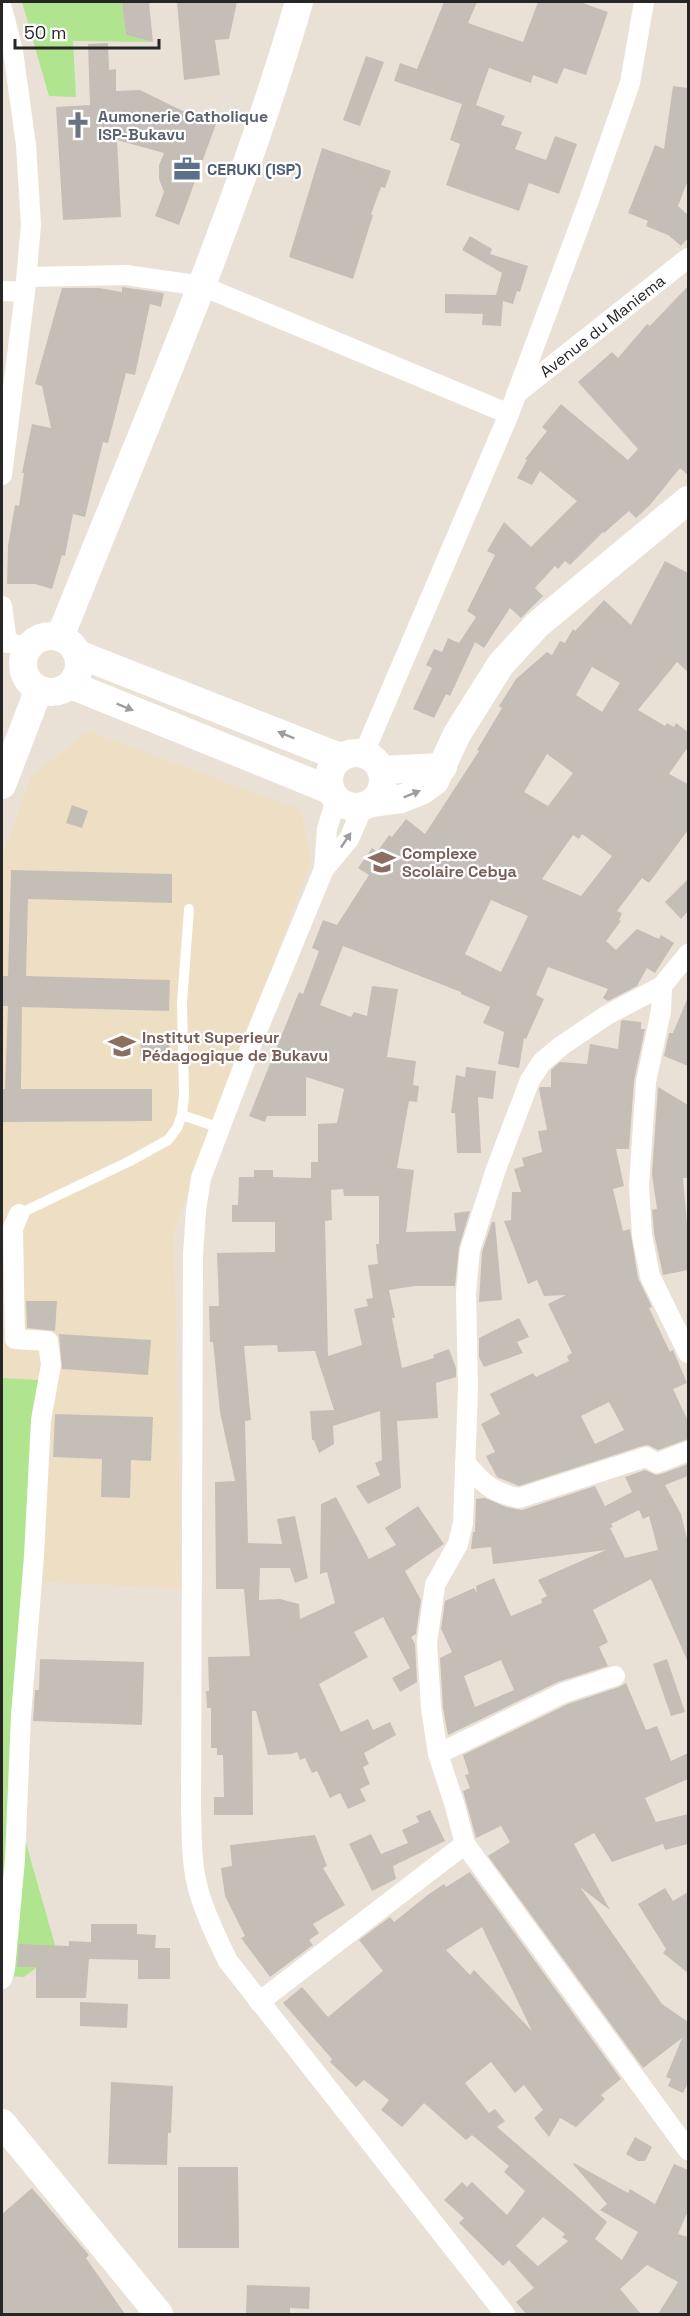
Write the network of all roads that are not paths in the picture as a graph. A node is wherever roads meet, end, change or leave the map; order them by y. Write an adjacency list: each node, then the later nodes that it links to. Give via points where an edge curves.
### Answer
1 (299, 2): 6 (street, via 275,85)
2 (644, 2): 8 (street, via 630,84)
3 (2, 8): 5 (street, via 13,51 26,145 31,225)
4 (688, 258): 8 (street, Avenue du Maniema)
5 (26, 285): 6 (street, via 126,275); 7 (street); 10 (street)
6 (202, 286): 9 (street); 14 (street)
7 (2, 291)
8 (516, 394): 9 (street)
9 (509, 414): 17 (street)
10 (2, 475)
11 (688, 500): 18 (street, via 537,625 501,664 480,694)
12 (2, 606): 13 (street)
13 (12, 644): 14 (street, via 43,637); 16 (street, via 27,678)
14 (69, 645): 15 (street, via 79,671); 17 (street, one-way to 14)
15 (71, 685): 16 (street, via 56,692); 20 (street, one-way to 20)
16 (39, 689): 19 (street)
17 (362, 760): 18 (street); 20 (street, via 383,782 380,794); 20 (street, via 332,766 328,777)
18 (443, 767): 20 (street, one-way to 18, via 401,799 435,781)
19 (2, 785)
20 (350, 800): 21 (street, via 327,829); 21 (street, one-way to 20, via 349,838)
21 (324, 869): 26 (street)
22 (189, 909): 25 (lane, via 182,1003)
23 (688, 957): 24 (street)
24 (662, 986): 28 (street, via 661,1011 646,1082 639,1185 642,1235 650,1276); 30 (street, via 561,1046 542,1062 530,1080 470,1250)
25 (182, 1115): 26 (lane); 27 (lane, via 168,1140)
26 (220, 1128): 35 (street, via 201,1178 193,1256 193,1853 198,1890 211,1925 228,1961)
27 (19, 1214): 34 (street, via 13,1228 15,1339 48,1341 51,1365 41,1420 15,1859)
28 (688, 1353)
29 (688, 1451): 30 (street, via 657,1463 646,1457 519,1498 498,1493 484,1484)
30 (465, 1462): 32 (street, via 463,1522 458,1544 435,1585 427,1642)
31 (615, 1677): 32 (street, via 563,1693)
32 (438, 1754): 33 (street)
33 (465, 1844): 35 (street); 37 (street)
34 (2, 1979)
35 (259, 2002): 39 (street)
36 (2, 2123): 38 (street)
37 (688, 2150)
38 (159, 2314)
39 (506, 2314)

